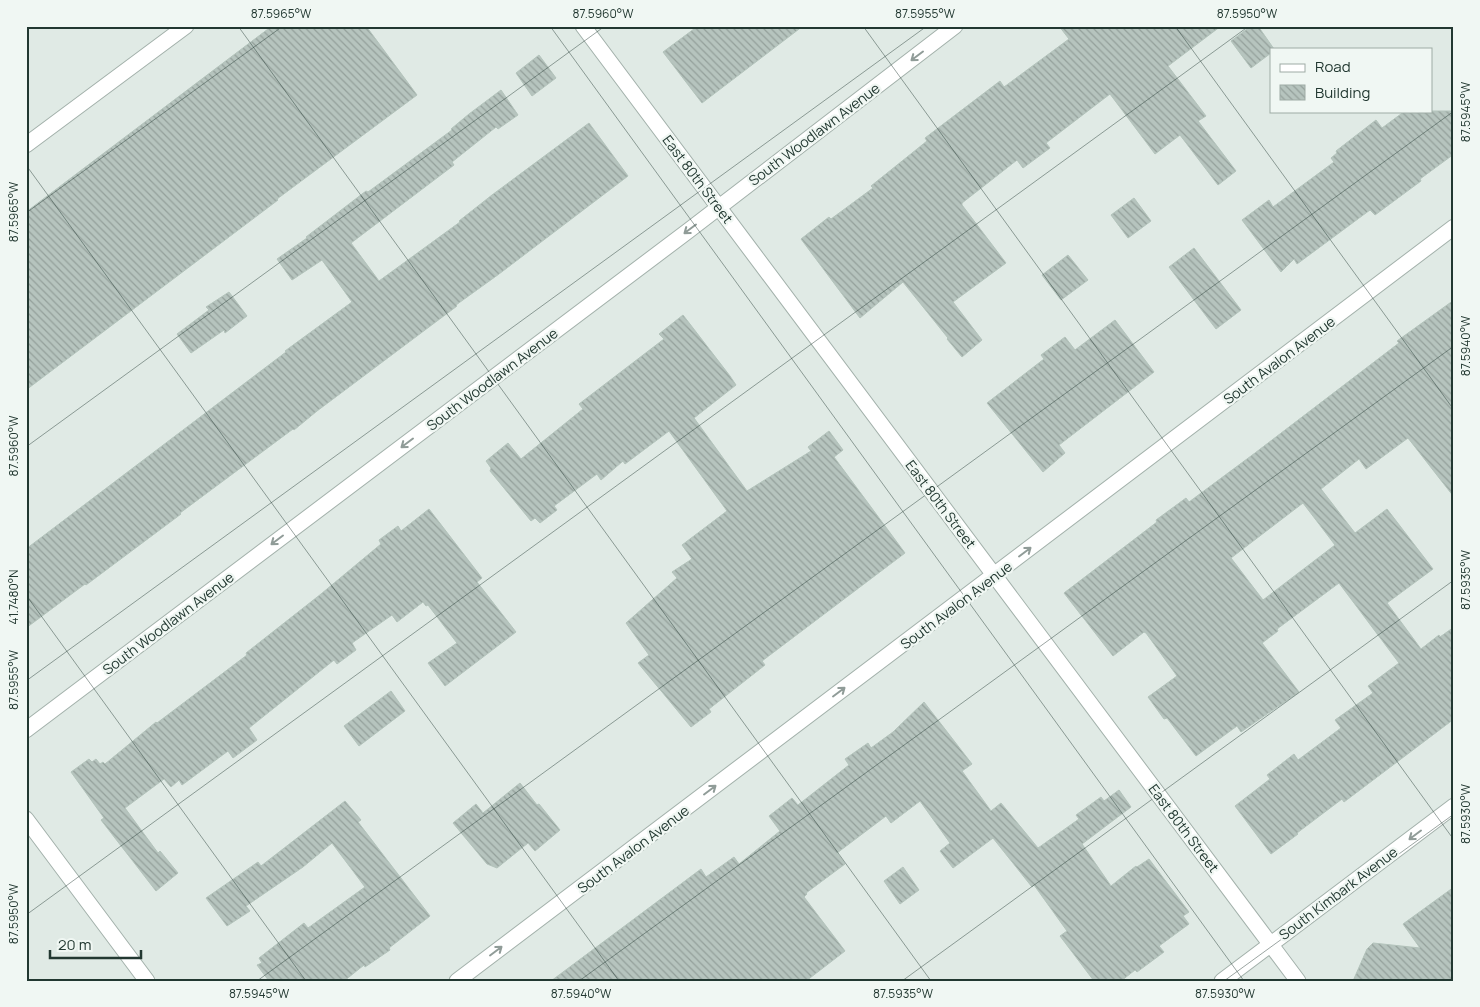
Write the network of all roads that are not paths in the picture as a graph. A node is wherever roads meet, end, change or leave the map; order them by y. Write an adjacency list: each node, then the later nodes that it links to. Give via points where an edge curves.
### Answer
1 (186, 26): 4 (street)
2 (583, 26): 5 (street, East 80th Street)
3 (956, 26): 5 (street, South Woodlawn Avenue, one-way to 5)
4 (26, 145)
5 (719, 208): 7 (street, East 80th Street); 8 (street, South Woodlawn Avenue, one-way to 8)
6 (1454, 228): 7 (street, South Avalon Avenue, one-way to 6)
7 (994, 576): 11 (street, East 80th Street); 13 (street, South Avalon Avenue, one-way to 7)
8 (26, 730)
9 (1454, 806): 11 (street, South Kimbark Avenue, one-way to 11)
10 (26, 819): 12 (street)
11 (1271, 944): 14 (street, South Kimbark Avenue); 15 (street, East 80th Street)
12 (147, 981)
13 (457, 981)
14 (1222, 981)
15 (1298, 981)

